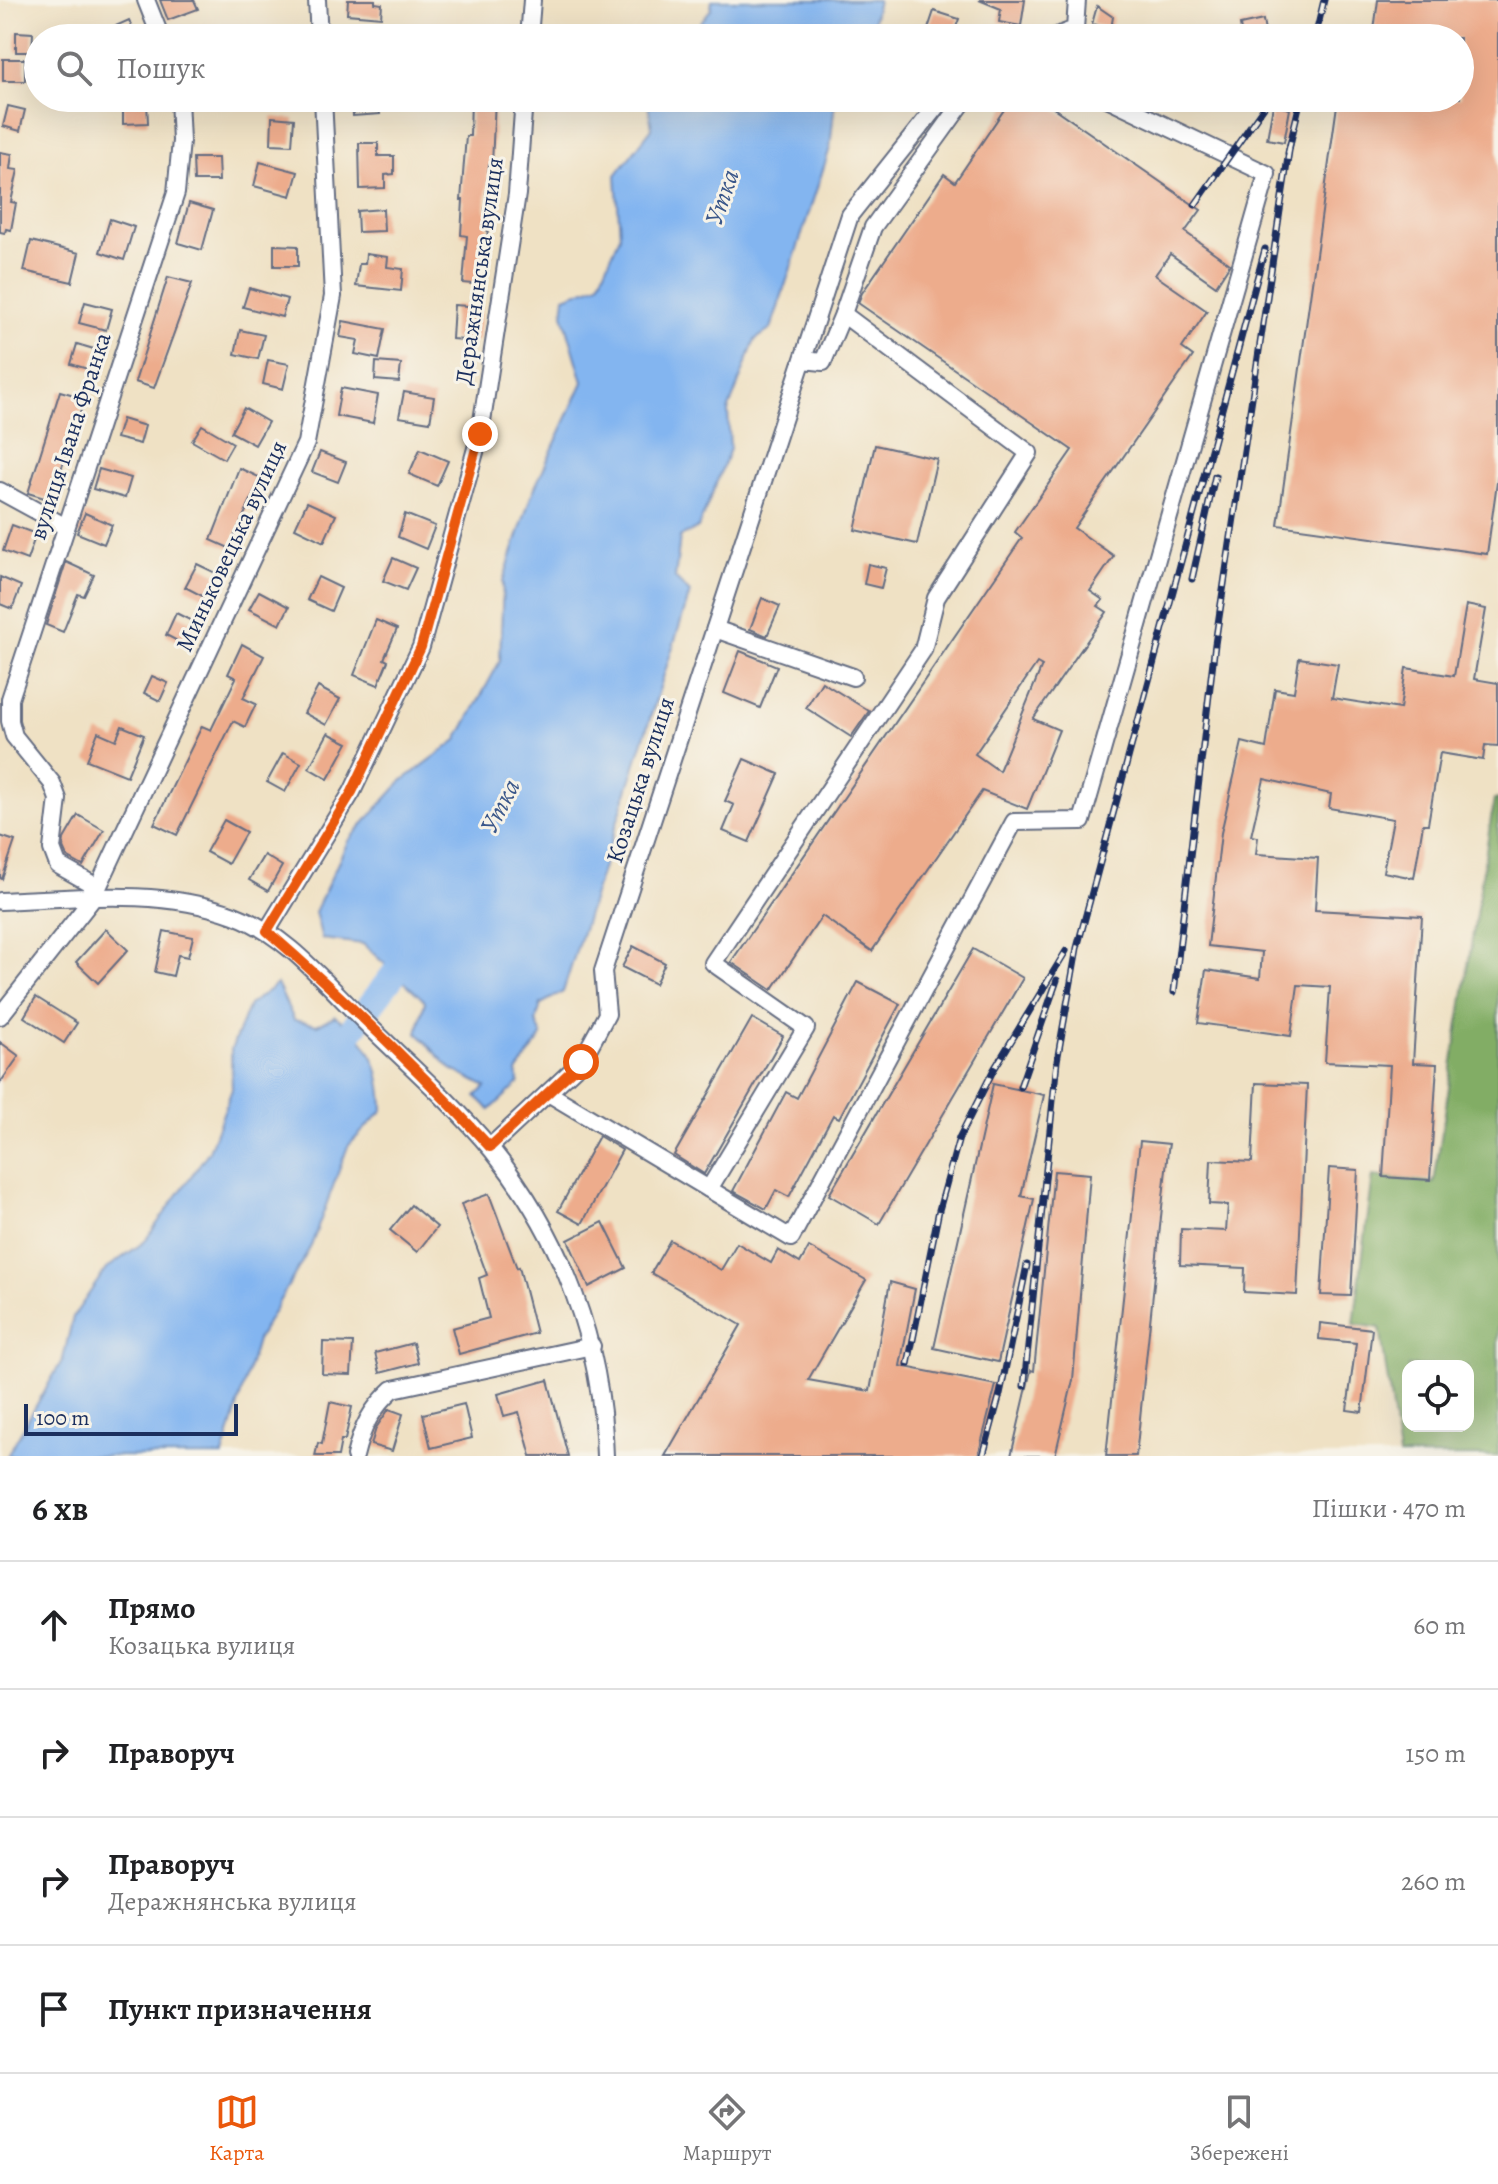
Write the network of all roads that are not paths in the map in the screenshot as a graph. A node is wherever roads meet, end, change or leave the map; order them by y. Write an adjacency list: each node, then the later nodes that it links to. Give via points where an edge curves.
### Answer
1 (146, 0): 5 (street)
2 (317, 0): 6 (street)
3 (532, 0): 7 (street)
4 (1077, 0): 8 (street)
5 (155, 24)
6 (318, 24)
7 (530, 24)
8 (1075, 24)
9 (180, 112): 18 (street, вулиця Івана Франка, via 176,193)
10 (324, 112): 21 (street, Миньковецька вулиця, via 333,296 306,443)
11 (523, 112): 23 (street, Деражнянська вулиця, via 517,194 480,434 421,647 352,792)
12 (932, 112): 16 (street, Козацька вулиця, via 850,215)
13 (956, 112): 15 (street, via 873,227)
14 (1136, 112): 27 (street, via 1267,174 1082,821 1014,822 791,1238)
15 (843, 314): 16 (street, via 823,362); 27 (street, via 1029,453 936,598 923,650 713,963 806,1028)
16 (803, 360): 19 (street, Козацька вулиця)
17 (0, 491): 18 (street)
18 (66, 527): 21 (street, вулиця Івана Франка, via 10,699 10,721 14,736 52,783 58,799 52,849 58,865 90,883)
19 (715, 629): 20 (street); 25 (street, Козацька вулиця, via 603,971 607,1014 581,1062)
20 (853, 677)
21 (93, 898): 22 (street); 23 (street, via 144,897 204,905); 24 (street, Миньковецька вулиця)
22 (0, 901)
23 (267, 931): 26 (street, via 341,997)
24 (0, 1016)
25 (548, 1093): 26 (street, Козацька вулиця); 27 (street)
26 (490, 1147): 28 (street, via 529,1201 554,1248)
27 (709, 1189)
28 (592, 1346): 29 (street, via 393,1389 362,1427); 30 (street)
29 (355, 1456)
30 (605, 1456)

